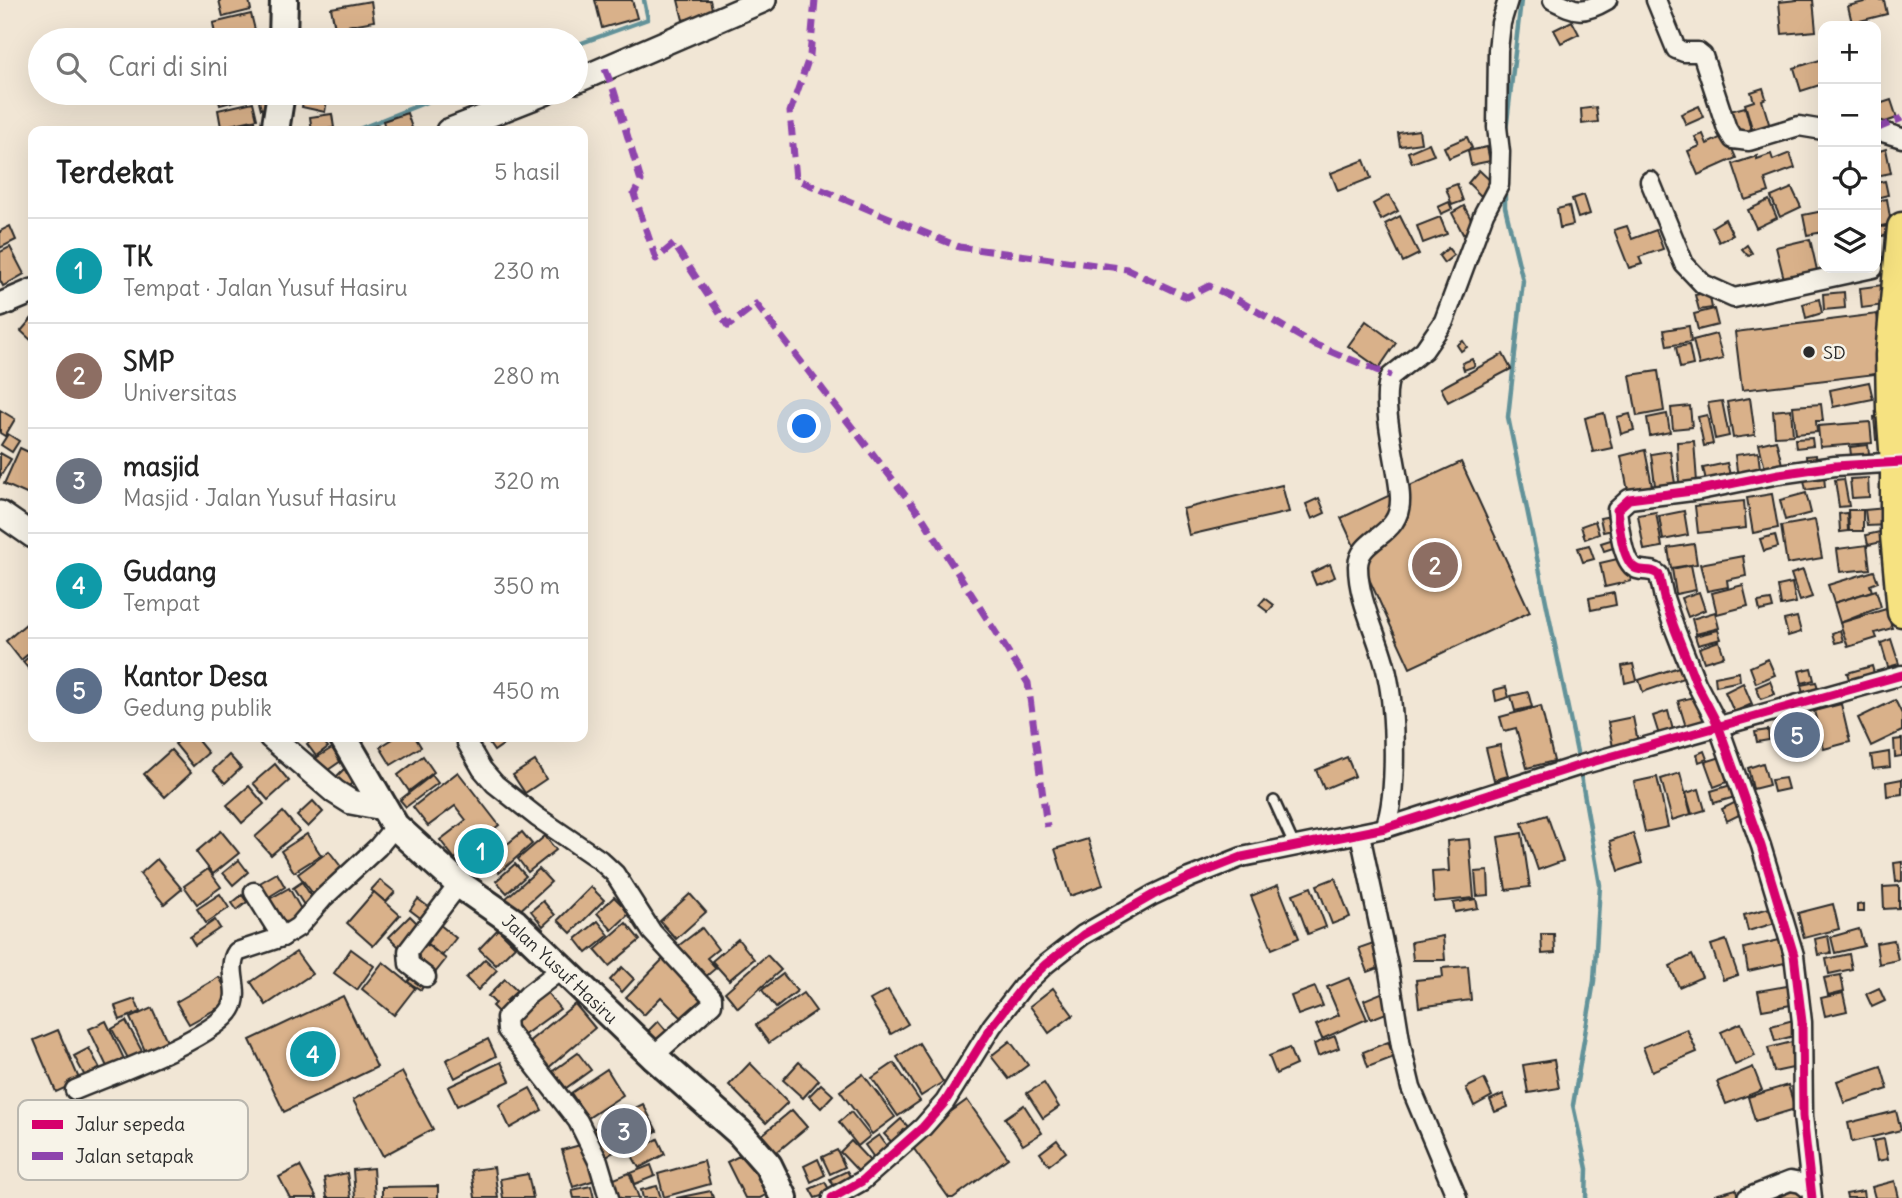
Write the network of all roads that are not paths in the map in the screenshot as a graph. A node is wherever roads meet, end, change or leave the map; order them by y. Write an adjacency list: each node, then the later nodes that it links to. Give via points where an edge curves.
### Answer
1 (284, 0): 7 (main road)
2 (764, 0): 8 (street)
3 (1508, 0): 33 (street, via 1498,50 1499,185 1444,321 1424,350 1388,382 1401,505 1394,523 1359,558 1359,584 1387,674 1393,718 1391,813)
4 (1553, 0): 5 (street, via 1569,9 1589,10)
5 (1607, 0)
6 (1656, 0): 13 (street, via 1676,49 1703,56 1733,139 1749,141 1800,127)
7 (283, 28)
8 (588, 75)
9 (279, 105): 11 (main road)
10 (514, 105): 12 (street)
11 (276, 126)
12 (461, 126)
13 (1818, 129)
14 (1881, 132): 15 (street)
15 (1902, 138)
16 (1650, 181): 18 (street, via 1684,264 1703,284 1734,298)
17 (1902, 228): 18 (main road)
18 (1883, 266): 21 (main road)
19 (28, 293): 20 (street)
20 (0, 305)
21 (1896, 355): 22 (main road, via 1891,409)
22 (1899, 462): 25 (main road, via 1895,535); 27 (street, via 1779,474 1629,499 1619,506 1629,562 1659,575 1696,683)
23 (0, 513): 24 (street)
24 (28, 533)
25 (1902, 612)
26 (1902, 675): 27 (street)
27 (1718, 725): 33 (street); 43 (street, via 1794,955)
28 (277, 742): 32 (street, via 335,792)
29 (345, 742): 32 (main road, Jalan Yusuf Hasiru)
30 (468, 742): 41 (street, via 488,776 615,874 652,932 712,997 712,1004)
31 (1274, 801): 35 (lane)
32 (389, 817): 36 (main road, Jalan Yusuf Hasiru); 38 (street, via 378,847 298,927)
33 (1385, 828): 34 (street)
34 (1360, 834): 35 (street); 47 (street, via 1411,1087)
35 (1293, 845): 46 (street, via 1242,857 1189,878 1070,943 1023,986 923,1127 862,1181)
36 (458, 884): 39 (main road, Jalan Yusuf Hasiru, via 515,923); 40 (street, via 408,951 409,964)
37 (254, 892): 38 (street)
38 (282, 937): 42 (street, via 237,952 232,962 231,1010 212,1027 166,1053)
39 (563, 968): 41 (main road, Jalan Yusuf Hasiru); 44 (street, via 506,1018 507,1030 579,1121)
40 (426, 977)
41 (653, 1056): 45 (main road, Jalan Yusuf Hasiru, via 760,1154)
42 (75, 1090)
43 (1811, 1194): 48 (street, via 1801,1183 1790,1181)
44 (609, 1198)
45 (784, 1198)
46 (832, 1198)
47 (1457, 1198)
48 (1748, 1198)

